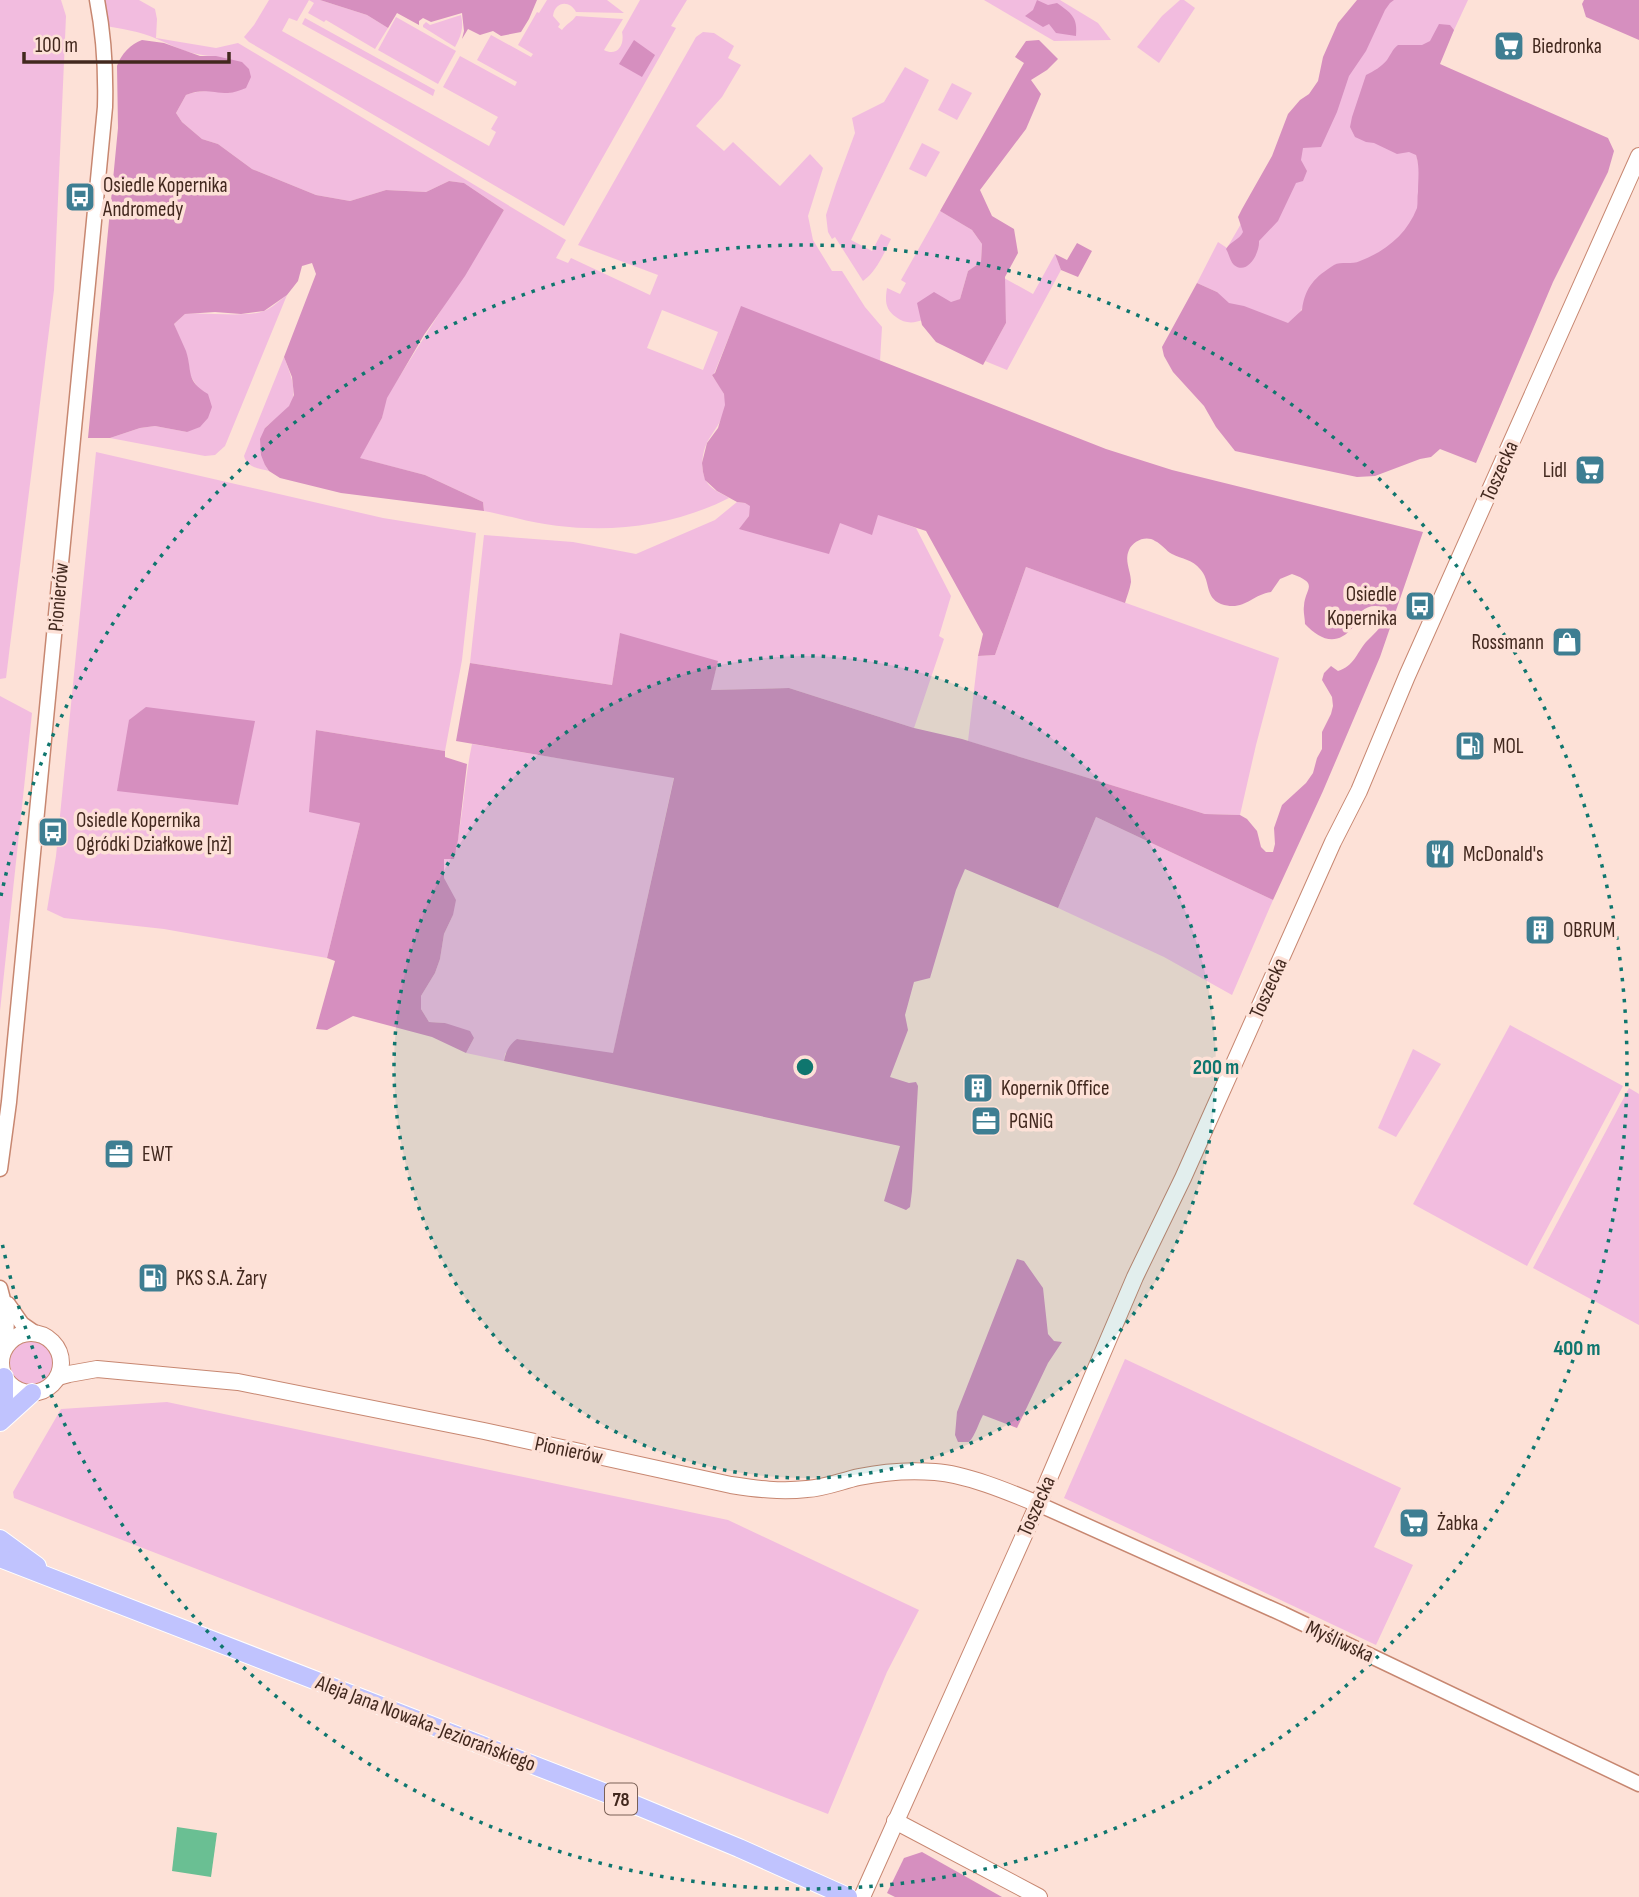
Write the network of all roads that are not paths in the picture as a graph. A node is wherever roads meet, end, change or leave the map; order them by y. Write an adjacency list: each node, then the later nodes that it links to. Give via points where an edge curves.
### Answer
1 (97, 0): 3 (street, Pionierów, via 105,107)
2 (1639, 156): 14 (main road, Toszecka, via 1359,791 1135,1277)
3 (0, 1169)
4 (1, 1292): 5 (street, via 14,1315); 6 (street, via 7,1315)
5 (35, 1333): 6 (main road, via 19,1336); 7 (main road)
6 (6, 1346): 9 (main road, via 1,1360)
7 (57, 1347): 8 (main road, Pionierów); 10 (main road, via 62,1362)
8 (97, 1369): 10 (main road, Pionierów); 14 (main road, Pionierów, via 260,1386 744,1487 808,1489 858,1477 937,1472)
9 (5, 1377): 11 (main road, via 17,1390); 12 (main road)
10 (58, 1377): 11 (main road, via 47,1389)
11 (32, 1394): 13 (main road)
12 (0, 1415)
13 (0, 1422)
14 (1038, 1504): 18 (street, Myśliwska); 19 (main road, Toszecka)
15 (0, 1538): 17 (main road)
16 (0, 1558): 17 (main road, Aleja Jana Nowaka-Jeziorańskiego / 78)
17 (54, 1579): 21 (main road, Aleja Jana Nowaka-Jeziorańskiego / 78, via 621,1799)
18 (1639, 1784)
19 (895, 1821): 20 (main road, Toszecka); 22 (main road)
20 (865, 1891)
21 (848, 1897)
22 (1039, 1897)

